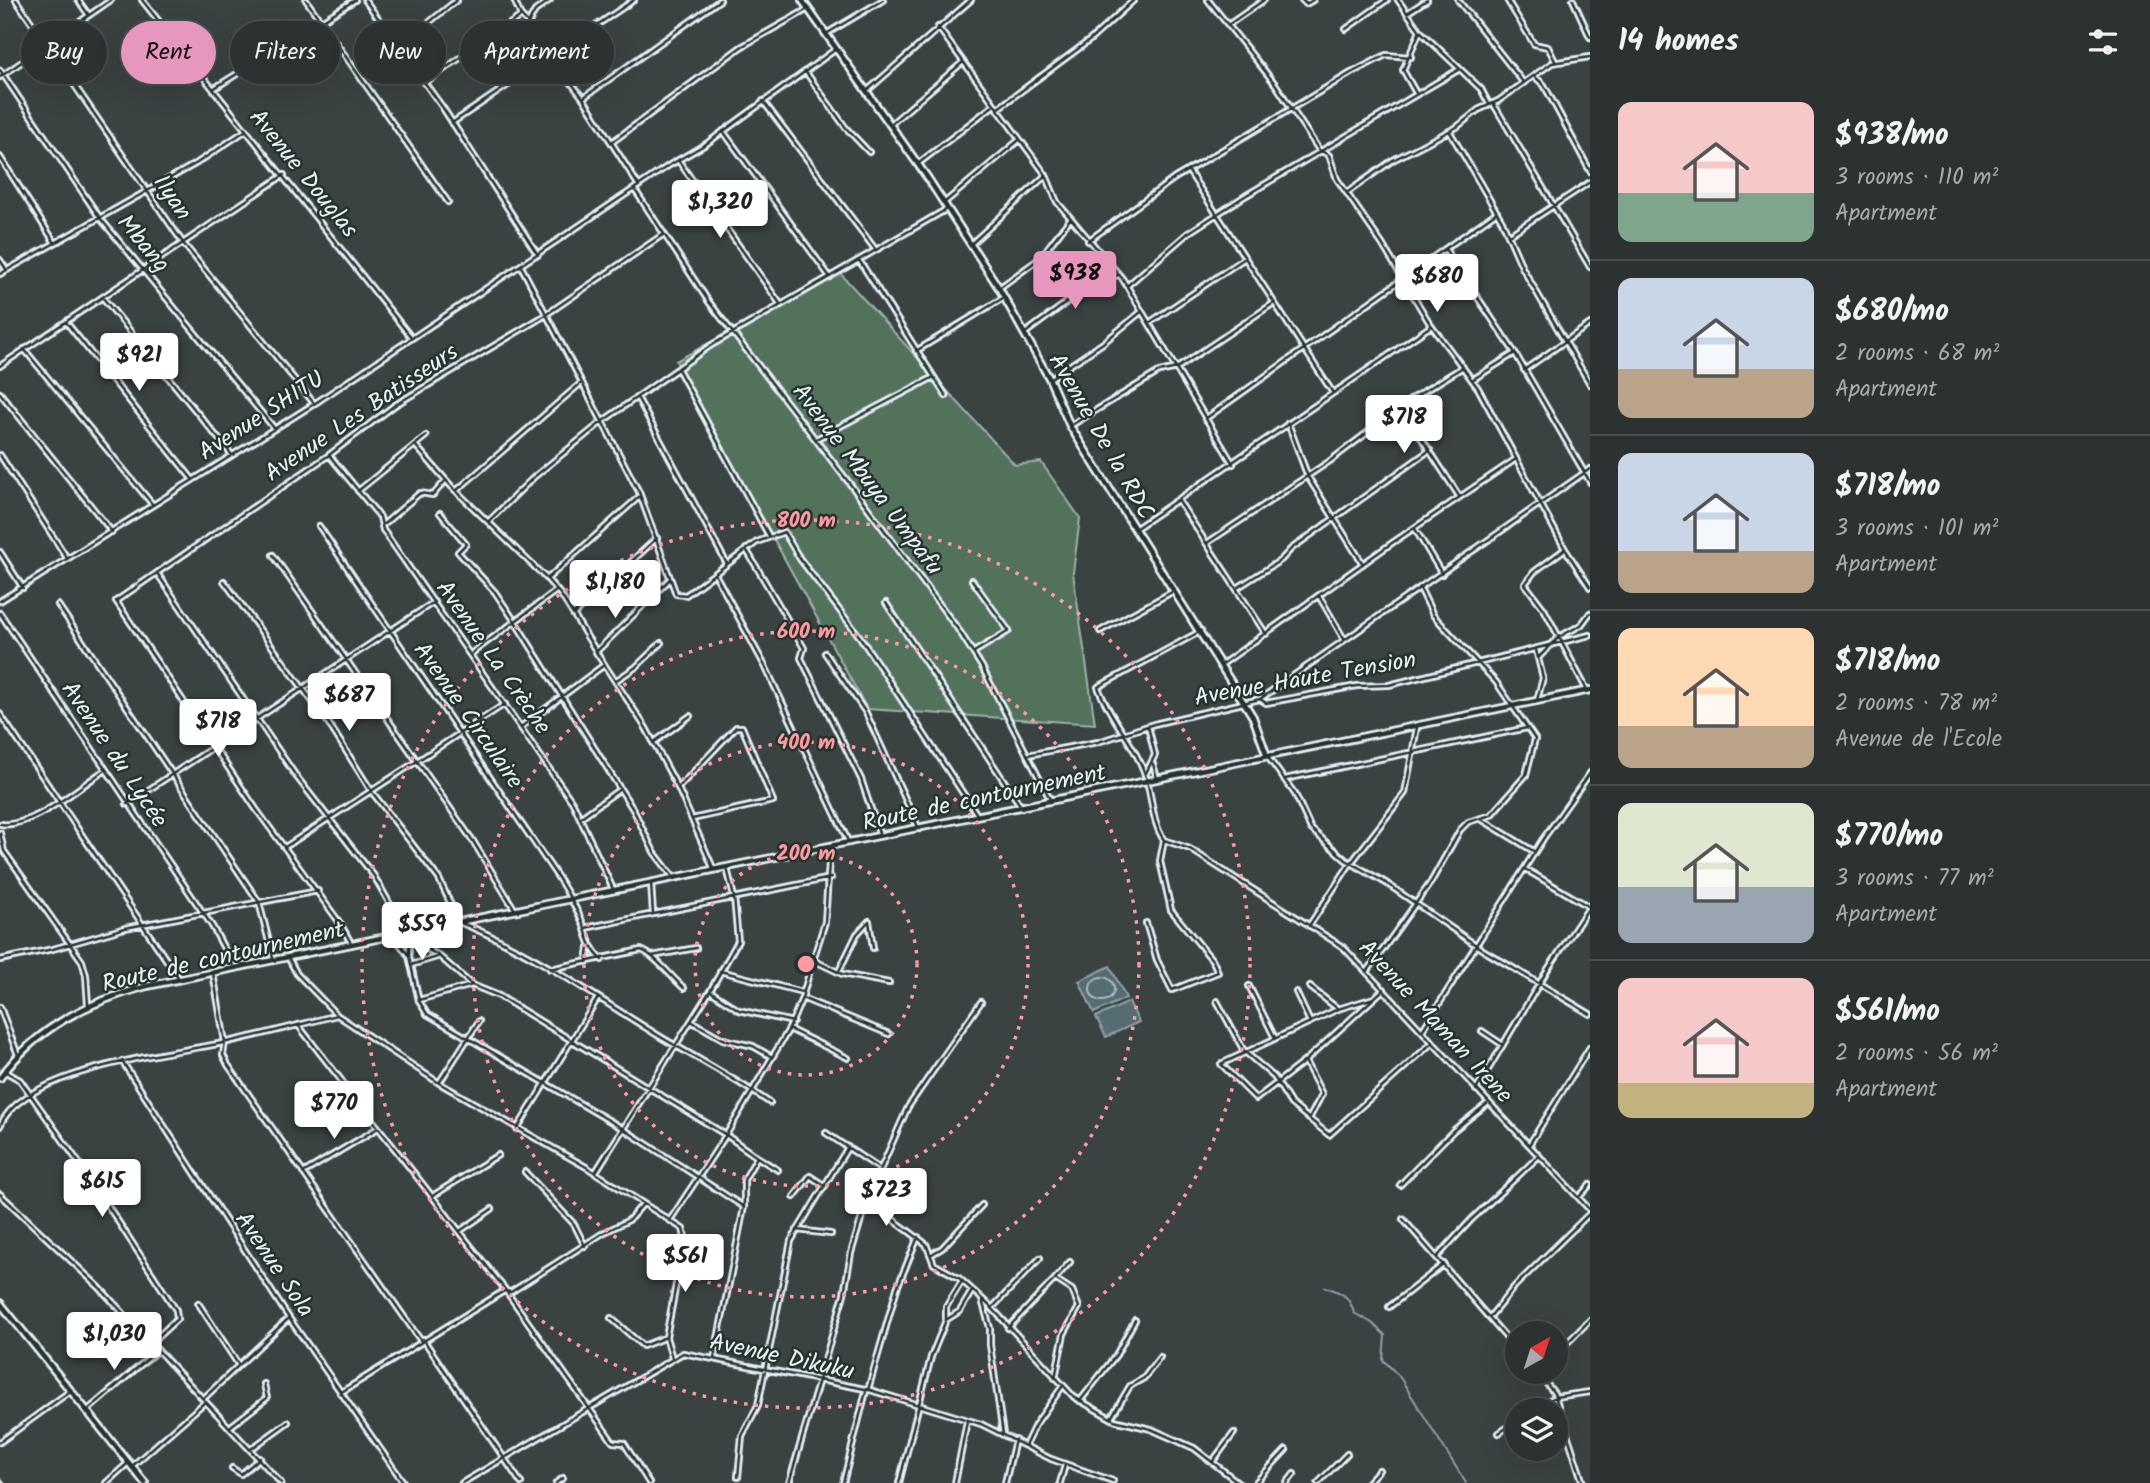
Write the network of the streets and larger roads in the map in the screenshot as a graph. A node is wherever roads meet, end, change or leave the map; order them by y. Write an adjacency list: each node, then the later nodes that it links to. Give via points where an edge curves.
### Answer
1 (16, 0): 31 (street, Ilyan)
2 (78, 0): 29 (street)
3 (111, 0): 29 (street)
4 (142, 0): 66 (street, Avenue Douglas)
5 (306, 0): 33 (street)
6 (355, 0): 34 (street)
7 (365, 0): 35 (street)
8 (457, 0): 36 (street)
9 (514, 0): 30 (street)
10 (550, 0): 38 (street)
11 (634, 0): 39 (street)
12 (720, 0): 69 (street)
13 (802, 0): 27 (street, Avenue De la RDC)
14 (883, 0): 44 (street)
15 (971, 0): 41 (street)
16 (1134, 0): 74 (street, via 1090,40)
17 (1208, 0): 40 (street)
18 (1264, 0): 40 (street)
19 (1302, 0): 20 (street, via 1306,4)
20 (1313, 0)
21 (1387, 0): 42 (street)
22 (1398, 0): 28 (street)
23 (1427, 0): 28 (street)
24 (1458, 0): 61 (street)
25 (1507, 0): 50 (street, via 1524,32 1534,44 1548,47)
26 (1573, 0): 45 (street)
27 (808, 9): 44 (street, Avenue De la RDC); 81 (street, via 741,47)
28 (1407, 13): 43 (street)
29 (89, 16): 32 (street)
30 (521, 16): 37 (street); 54 (street)
31 (31, 21)
32 (82, 21)
33 (320, 21)
34 (323, 21)
35 (379, 21)
36 (431, 21)
37 (527, 21)
38 (529, 21)
39 (603, 21)
40 (1228, 25): 73 (street)
41 (938, 27): 51 (street); 67 (street)
42 (1346, 29)
43 (1420, 31): 48 (street); 55 (street)
44 (826, 34): 47 (street, Avenue De la RDC)
45 (1590, 37)
46 (340, 49): 96 (street)
47 (836, 49): 57 (street, Avenue SHITU); 67 (street, Avenue De la RDC)
48 (1411, 57): 68 (street, via 1403,74); 73 (street, via 1386,55)
49 (1589, 57): 50 (street); 53 (street)
50 (1555, 61): 59 (street)
51 (963, 62): 71 (street); 76 (street)
52 (21, 63): 58 (street)
53 (1590, 63)
54 (446, 68)
55 (1458, 69): 68 (street); 72 (street)
56 (0, 70): 58 (street, Mbang)
57 (805, 71): 70 (street, Avenue SHITU); 83 (street)
58 (2, 76): 102 (street, Mbang)
59 (1534, 76): 61 (street); 88 (street, via 1549,94)
60 (230, 78): 66 (street)
61 (1523, 82): 72 (street)
62 (75, 84): 94 (street, Ilyan)
63 (425, 84): 75 (street)
64 (510, 84): 75 (street)
65 (573, 84): 69 (street)
66 (213, 89): 77 (street, Avenue Douglas)
67 (865, 93): 76 (street, Avenue De la RDC)
68 (1416, 94): 82 (street)
69 (583, 98): 81 (street)
70 (763, 101): 78 (street, Avenue SHITU); 110 (street)
71 (994, 104): 74 (street); 86 (street)
72 (1492, 104): 79 (street); 98 (street)
73 (1292, 107): 82 (street); 87 (street)
74 (997, 109): 80 (street)
75 (452, 123): 112 (street)
76 (889, 125): 86 (street, Avenue De la RDC)
77 (245, 131): 89 (street, Avenue Douglas); 94 (street)
78 (723, 131): 85 (street, Avenue SHITU); 122 (street)
79 (1450, 132): 95 (street, via 1393,160); 100 (street)
80 (1019, 140): 90 (street); 97 (street)
81 (612, 142): 92 (street)
82 (1319, 150): 101 (street); 123 (street, via 1329,155 1337,179)
83 (869, 152)
84 (0, 157): 107 (street)
85 (678, 160): 92 (street, Avenue SHITU); 129 (street)
86 (918, 164): 97 (street, Avenue De la RDC)
87 (1188, 170): 101 (street); 106 (street)
88 (1590, 171)
89 (284, 175): 108 (street); 138 (street, Avenue Douglas)
90 (1046, 175): 103 (street, via 1054,197); 109 (street)
91 (1590, 182): 98 (street)
92 (639, 186): 93 (street, Avenue SHITU)
93 (635, 190): 104 (street, Avenue Mbuya Umpafu); 112 (street, Avenue SHITU)
94 (148, 191): 102 (street); 108 (street, Ilyan)
95 (1348, 192)
96 (448, 202)
97 (944, 203): 99 (street, Avenue De la RDC)
98 (1555, 206): 105 (street); 117 (street)
99 (947, 209): 109 (street, Avenue De la RDC); 110 (street)
100 (1497, 212): 105 (street); 111 (street)
101 (1218, 214): 113 (street); 124 (street, via 1188,233)
102 (100, 218): 107 (street); 118 (street, Mbang)
103 (1070, 219): 106 (street); 125 (street, via 1039,259)
104 (664, 234): 131 (street, Avenue Les Batisseurs); 136 (street, Avenue Mbuya Umpafu)
105 (1509, 235): 139 (street, via 1523,269)
106 (1088, 242): 121 (street)
107 (55, 243): 119 (street)
108 (183, 243): 118 (street); 158 (street, Ilyan)
109 (971, 244): 125 (street, Avenue De la RDC)
110 (875, 249): 115 (street)
111 (1445, 249): 123 (street); 143 (street)
112 (538, 255): 116 (street, Avenue SHITU)
113 (1246, 258): 128 (street); 133 (street)
114 (0, 260): 119 (street)
115 (859, 260): 122 (street); 142 (street)
116 (521, 266): 131 (street); 138 (street, Avenue SHITU)
117 (1590, 267)
118 (143, 269): 126 (street); 164 (street, Mbang)
119 (7, 271): 120 (street)
120 (0, 274)
121 (1119, 274): 124 (street); 137 (street, via 1093,283)
122 (830, 277): 129 (street)
123 (1403, 280): 135 (street); 141 (street)
124 (1127, 286): 130 (street)
125 (999, 288): 127 (street, Avenue De la RDC)
126 (102, 297): 132 (street); 170 (street)
127 (1004, 297): 137 (street, Avenue De la RDC); 142 (street)
128 (1274, 303): 141 (street); 146 (street)
129 (781, 305): 136 (street)
130 (1141, 312): 133 (street); 150 (street)
131 (545, 315): 152 (street); 171 (street, Avenue Les Batisseurs, via 395,405)
132 (66, 321): 140 (street); 177 (street)
133 (1149, 323): 146 (street)
134 (1590, 324): 139 (street)
135 (1431, 326): 145 (street); 155 (street)
136 (734, 333): 147 (street); 166 (street, Avenue Mbuya Umpafu)
137 (1024, 334): 150 (street, Avenue De la RDC)
138 (411, 337): 158 (street, Avenue SHITU)
139 (1565, 340): 148 (street); 153 (street)
140 (24, 349): 144 (street); 186 (street)
141 (1301, 349): 155 (street); 160 (street)
142 (916, 351): 149 (street)
143 (1515, 353): 148 (street); 151 (street)
144 (0, 366)
145 (1463, 367): 151 (street); 159 (street)
146 (1177, 368): 160 (street); 163 (street, via 1158,372)
147 (678, 369): 157 (street); 195 (street)
148 (1523, 371): 175 (street)
149 (933, 377): 156 (street); 166 (street)
150 (1049, 379): 163 (street, Avenue De la RDC)
151 (1472, 380): 172 (street)
152 (580, 384): 161 (street); 181 (street)
153 (1590, 384)
154 (0, 393): 194 (street)
155 (1332, 393): 162 (street)
156 (946, 396)
157 (636, 397): 161 (street); 203 (street)
158 (314, 404): 164 (street, Avenue SHITU)
159 (1402, 408): 168 (street); 176 (street)
160 (1205, 419): 173 (street)
161 (603, 421): 182 (street); 189 (street)
162 (1289, 423): 173 (street); 176 (street)
163 (1070, 426): 193 (street, Avenue De la RDC)
164 (274, 428): 170 (street, Avenue SHITU)
165 (426, 436): 167 (street)
166 (816, 439): 239 (street, Avenue Mbuya Umpafu)
167 (415, 445): 178 (street); 180 (street)
168 (1430, 450): 183 (street); 188 (street)
169 (0, 455): 202 (street)
170 (232, 455): 177 (street, Avenue SHITU)
171 (329, 455): 180 (street, Avenue La Crèche); 205 (street, Avenue Les Batisseurs)
172 (1516, 459): 183 (street); 185 (street)
173 (1233, 464): 184 (street)
174 (1590, 469): 175 (street)
175 (1584, 473): 179 (street); 185 (street)
176 (1307, 477): 188 (street); 197 (street)
177 (193, 480): 186 (street, Avenue SHITU)
178 (446, 480): 181 (street); 190 (street, via 433,495 420,493 409,500)
179 (1590, 482)
180 (358, 491): 190 (street, Avenue La Crèche)
181 (456, 491): 189 (street)
182 (640, 496): 196 (street); 209 (street)
183 (1460, 497): 192 (street)
184 (1178, 500): 193 (street); 197 (street)
185 (1540, 502): 199 (street); 207 (street)
186 (153, 505): 194 (street, Avenue SHITU)
187 (440, 513): 226 (street, via 466,544 458,552 495,592)
188 (1334, 519): 204 (street); 214 (street)
189 (488, 522): 209 (street)
190 (384, 524): 220 (street, Avenue La Crèche, via 383,530)
191 (319, 526): 229 (street, Avenue Circulaire)
192 (1415, 528): 204 (street); 207 (street)
193 (1135, 529): 216 (street, Avenue De la RDC)
194 (112, 532): 202 (street, Avenue SHITU)
195 (769, 536): 198 (street); 285 (street, via 784,532)
196 (657, 538): 208 (street); 225 (street)
197 (1207, 543): 214 (street)
198 (746, 549): 203 (street); 293 (street, via 804,648 800,656 861,779)
199 (1565, 549): 212 (street); 232 (street, via 1525,583)
200 (0, 552): 213 (street)
201 (273, 555): 243 (street)
202 (68, 559): 213 (street, Avenue SHITU)
203 (726, 564): 206 (street)
204 (1363, 564): 218 (street)
205 (156, 573): 258 (street); 266 (street, Avenue Les Batisseurs, via 116,601)
206 (715, 574): 208 (street, via 683,597 676,594); 295 (street, via 765,666)
207 (1442, 574): 215 (street)
208 (671, 578): 238 (street)
209 (547, 579): 217 (street)
210 (972, 580): 239 (street, via 1009,631)
211 (224, 581): 248 (street)
212 (1590, 587)
213 (23, 588): 219 (street, Avenue SHITU)
214 (1237, 588): 230 (street)
215 (1420, 588): 233 (street); 244 (street, via 1433,615)
216 (1175, 590): 227 (street); 228 (street, Avenue De la RDC)
217 (556, 591): 225 (street); 226 (street)
218 (1319, 596): 230 (street); 233 (street)
219 (0, 601)
220 (434, 603): 229 (street); 241 (street, Avenue La Crèche)
221 (886, 603): 284 (street)
222 (58, 605): 274 (street)
223 (0, 612): 272 (street, Avenue du Lycée)
224 (1590, 613): 232 (street, via 1581,625)
225 (573, 615): 238 (street)
226 (514, 621): 241 (street); 250 (street)
227 (1100, 631)
228 (1201, 631): 246 (street, Avenue De la RDC); 263 (street, via 1098,685 1115,723)
229 (389, 632): 243 (street); 264 (street, Avenue Circulaire)
230 (1266, 634): 246 (street)
231 (1590, 635): 235 (street, Avenue Haute Tension)
232 (1559, 637): 235 (street); 236 (street)
233 (1344, 640): 251 (street)
234 (661, 643): 247 (street)
235 (1562, 643): 236 (street, Avenue Haute Tension); 249 (street)
236 (1550, 646): 237 (street, Avenue Haute Tension); 242 (street)
237 (1536, 650): 242 (street); 244 (street, Avenue Haute Tension)
238 (596, 652): 245 (street)
239 (974, 652): 268 (street, Avenue Mbuya Umpafu)
240 (825, 653): 291 (street, via 866,713)
241 (471, 654): 253 (street, Avenue La Crèche)
242 (1538, 658): 252 (street, via 1543,678)
243 (346, 660): 248 (street); 270 (street)
244 (1476, 663): 251 (street, Avenue Haute Tension, via 1389,685 1357,686 1266,703); 255 (street)
245 (604, 665): 247 (street); 250 (street)
246 (1221, 666): 254 (street, Avenue De la RDC)
247 (615, 681): 265 (street)
248 (303, 689): 258 (street); 280 (street)
249 (1589, 690): 252 (street, Route de contournement)
250 (562, 698): 261 (street); 279 (street)
251 (1260, 699): 254 (street, Avenue Haute Tension)
252 (1537, 700): 255 (street, Route de contournement)
253 (505, 704): 261 (street, Avenue La Crèche); 264 (street)
254 (1244, 704): 260 (street, Avenue Haute Tension); 269 (street, Avenue De la RDC)
255 (1513, 705): 259 (street, Route de contournement); 262 (street)
256 (0, 714): 281 (street)
257 (690, 716): 265 (street)
258 (258, 720): 266 (street); 289 (street)
259 (1418, 723): 267 (street); 269 (street, Route de contournement)
260 (1148, 726): 263 (street, Avenue Haute Tension); 271 (street)
261 (521, 727): 286 (street, Avenue La Crèche)
262 (1527, 728): 267 (street); 287 (street, via 1535,739 1528,770 1503,804)
263 (1126, 733): 268 (street, Avenue Haute Tension); 275 (street)
264 (461, 734): 270 (street); 309 (street, Avenue Circulaire)
265 (653, 743): 278 (street)
266 (214, 747): 274 (street); 296 (street)
267 (1414, 752): 277 (street); 299 (street, via 1405,793)
268 (1027, 755): 282 (street, Avenue Mbuya Umpafu)
269 (1267, 756): 276 (street, Route de contournement); 277 (street)
270 (417, 763): 280 (street); 313 (street)
271 (1153, 764): 275 (street); 276 (street)
272 (104, 771): 281 (street); 283 (street, Avenue du Lycée)
273 (1590, 773): 298 (street)
274 (173, 775): 283 (street); 310 (street)
275 (1146, 778): 276 (street, Route de contournement); 282 (street, Route de contournement); 294 (street)
276 (1158, 778)
277 (1285, 779): 299 (street, via 1311,829)
278 (678, 788): 288 (street); 288 (street, via 736,727 742,727 773,801)
279 (620, 789): 286 (street); 303 (street, via 654,852)
280 (372, 792): 289 (street); 316 (street, via 439,879)
281 (58, 802): 290 (street, via 22,823); 318 (street)
282 (1052, 802): 284 (street, Route de contournement)
283 (127, 804): 314 (street, Avenue du Lycée)
284 (1022, 808): 285 (street, Route de contournement)
285 (979, 817): 291 (street, Route de contournement)
286 (580, 818): 306 (street, Avenue La Crèche)
287 (1481, 818): 298 (street); 311 (street, via 1465,824 1458,833)
288 (692, 819): 302 (street)
289 (327, 820): 296 (street); 322 (street, via 374,876)
290 (0, 824)
291 (919, 828): 293 (street, Route de contournement)
292 (0, 833): 324 (street, via 4,851)
293 (880, 836): 295 (street, Route de contournement)
294 (1164, 840): 317 (street, via 1160,861 1171,909 1218,972 1172,990); 319 (street, Avenue Maman Irene, via 1190,849)
295 (849, 843): 297 (street, Route de contournement)
296 (285, 847): 307 (street)
297 (830, 847): 300 (street, Route de contournement); 304 (street)
298 (1535, 852): 301 (street)
299 (1351, 863): 311 (street); 319 (street)
300 (727, 868): 302 (street, Route de contournement); 308 (street)
301 (1525, 869): 312 (street); 326 (street)
302 (714, 870): 303 (street, Route de contournement)
303 (674, 878): 305 (street, Route de contournement)
304 (831, 878): 308 (street); 337 (street, via 822,938)
305 (650, 883): 306 (street, Route de contournement); 315 (street)
306 (613, 890): 309 (street, Route de contournement)
307 (318, 891): 310 (street); 325 (street)
308 (734, 897): 315 (street); 343 (street, via 739,938)
309 (572, 899): 313 (street, Route de contournement); 321 (street, Avenue Circulaire)
310 (260, 902): 314 (street); 338 (street)
311 (1416, 905): 326 (street); 345 (street)
312 (1590, 906): 350 (street)
313 (515, 910): 316 (street, Route de contournement)
314 (203, 914): 318 (street); 341 (street, Avenue du Lycée)
315 (653, 914): 321 (street)
316 (459, 922): 320 (street, Route de contournement); 342 (street, via 496,937)
317 (1146, 923)
318 (143, 925): 324 (street); 347 (street)
319 (1309, 926): 345 (street, Avenue Maman Irene, via 1343,947)
320 (431, 928): 322 (street, Route de contournement); 330 (street)
321 (585, 928): 327 (street, Avenue Circulaire)
322 (408, 935): 323 (street, Route de contournement); 330 (street); 333 (street)
323 (394, 936): 325 (street, Route de contournement); 333 (street)
324 (71, 944): 335 (street); 364 (street, via 86,975)
325 (352, 946): 334 (street, Route de contournement)
326 (1477, 946): 350 (street); 375 (street)
327 (590, 947): 336 (street); 339 (street)
328 (696, 948): 332 (street)
329 (873, 948): 344 (street, via 869,921 857,934)
330 (430, 951): 331 (street)
331 (439, 956): 340 (street); 349 (street)
332 (652, 956): 336 (street, via 641,950); 352 (street)
333 (409, 957): 340 (street)
334 (289, 959): 338 (street, Route de contournement); 368 (street, via 297,974)
335 (0, 960)
336 (602, 960): 339 (street)
337 (813, 960): 344 (street); 356 (street)
338 (273, 962): 341 (street, Route de contournement)
339 (587, 962): 342 (street)
340 (411, 965): 361 (street)
341 (235, 969): 346 (street, Route de contournement)
342 (550, 969): 358 (street)
343 (720, 971): 355 (street); 356 (street)
344 (839, 971): 348 (street)
345 (1367, 972): 354 (street, Avenue Maman Irene)
346 (213, 974): 347 (street, Route de contournement); 381 (street)
347 (180, 980): 364 (street, Route de contournement)
348 (889, 983)
349 (472, 985): 361 (street); 380 (street, via 499,996)
350 (1539, 985): 367 (street); 384 (street)
351 (1248, 986): 378 (street)
352 (684, 988)
353 (1310, 988): 366 (street)
354 (1384, 989): 360 (street); 375 (street, Avenue Maman Irene)
355 (710, 991): 370 (street); 371 (street, via 739,1010)
356 (803, 992): 359 (street)
357 (1296, 992): 372 (street)
358 (598, 998): 380 (street); 383 (street)
359 (802, 998): 371 (street); 377 (street)
360 (1374, 998): 366 (street); 391 (street)
361 (419, 1000): 379 (street, via 427,1014)
362 (1217, 1001): 386 (street)
363 (981, 1002): 415 (street, via 908,1107)
364 (88, 1005): 387 (street, Route de contournement, via 59,1021)
365 (0, 1007): 387 (street)
366 (1338, 1009): 372 (street)
367 (1590, 1014)
368 (337, 1015): 373 (street); 395 (street)
369 (479, 1021): 379 (street)
370 (691, 1021): 383 (street); 388 (street, via 723,1040 753,1046)
371 (793, 1022): 374 (street)
372 (1310, 1022): 378 (street)
373 (298, 1025): 381 (street); 405 (street)
374 (789, 1029): 388 (street); 389 (street)
375 (1422, 1031): 382 (street, Avenue Maman Irene)
376 (1482, 1031): 384 (street)
377 (889, 1034)
378 (1275, 1038): 386 (street)
379 (467, 1039): 395 (street); 396 (street)
380 (571, 1041): 396 (street); 397 (street)
381 (225, 1042): 390 (street); 418 (street, via 223,1055 235,1077)
382 (1433, 1042): 398 (street, Avenue Maman Irene); 403 (street, via 1331,1135)
383 (675, 1044): 397 (street); 399 (street)
384 (1503, 1045): 398 (street)
385 (1590, 1047): 410 (street)
386 (1244, 1051): 394 (street); 394 (street, via 1221,1064 1255,1100)
387 (18, 1055): 392 (street, Route de contournement)
388 (772, 1057): 399 (street)
389 (848, 1058)
390 (122, 1061): 400 (street); 455 (street, Avenue Sola)
391 (1305, 1061): 394 (street); 403 (street, via 1322,1094)
392 (5, 1072): 393 (street, Route de contournement); 400 (street, via 17,1077)
393 (0, 1077)
394 (1278, 1082): 403 (street)
395 (439, 1083): 407 (street)
396 (545, 1084): 406 (street); 407 (street)
397 (647, 1088): 406 (street); 409 (street)
398 (1476, 1090): 402 (street, Avenue Maman Irene)
399 (753, 1091): 401 (street); 409 (street)
400 (29, 1094): 404 (street, via 10,1108); 466 (street, via 176,1310 177,1319)
401 (770, 1103)
402 (1489, 1103): 410 (street, Avenue Maman Irene); 421 (street, via 1454,1130)
403 (1309, 1119)
404 (0, 1126)
405 (378, 1128): 418 (street); 425 (street)
406 (622, 1128): 419 (street); 420 (street)
407 (516, 1129): 419 (street)
408 (826, 1133): 411 (street)
409 (726, 1135): 414 (street); 420 (street)
410 (1529, 1145): 413 (street, Avenue Maman Irene)
411 (848, 1147): 415 (street); 423 (street)
412 (498, 1155): 425 (street)
413 (1539, 1156): 427 (street, Avenue Maman Irene); 442 (street)
414 (757, 1157): 416 (street); 431 (street, via 744,1176)
415 (880, 1169): 428 (street)
416 (778, 1170)
417 (526, 1172): 440 (street, via 572,1221)
418 (302, 1173): 464 (street)
419 (595, 1173): 429 (street)
420 (698, 1180): 431 (street); 435 (street)
421 (1400, 1185)
422 (1590, 1185): 427 (street)
423 (825, 1186): 426 (street, via 810,1176); 436 (street)
424 (0, 1194): 466 (street)
425 (434, 1195): 437 (street)
426 (794, 1197)
427 (1579, 1197): 433 (street, Avenue Maman Irene)
428 (867, 1200): 439 (street); 474 (street)
429 (643, 1203): 435 (street); 440 (street, via 629,1220)
430 (982, 1205): 441 (street)
431 (744, 1207): 470 (street)
432 (492, 1209): 437 (street)
433 (1590, 1211): 457 (street)
434 (1403, 1219): 442 (street)
435 (670, 1220): 463 (street, via 684,1229 685,1237)
436 (797, 1230): 438 (street); 472 (street, via 785,1259)
437 (460, 1231): 449 (street)
438 (831, 1234)
439 (918, 1237): 441 (street); 478 (street, via 897,1288)
440 (585, 1246): 449 (street)
441 (932, 1254): 447 (street, via 936,1266)
442 (1438, 1256): 445 (street)
443 (1040, 1258): 454 (street)
444 (1070, 1262): 446 (street)
445 (1444, 1264): 453 (street); 457 (street)
446 (1055, 1279): 461 (street); 473 (street, via 1072,1290 1079,1305 1063,1335)
447 (962, 1281): 448 (street); 458 (street, via 946,1307)
448 (972, 1291): 450 (street); 458 (street, via 960,1311)
449 (507, 1292): 464 (street); 486 (street)
450 (982, 1300): 454 (street); 495 (street, via 990,1326)
451 (0, 1303): 479 (street)
452 (198, 1303): 471 (street)
453 (1390, 1307)
454 (992, 1308): 461 (street)
455 (289, 1318): 471 (street); 481 (street, Avenue Sola)
456 (611, 1318): 463 (street, via 643,1346)
457 (1489, 1318): 462 (street)
458 (946, 1320): 485 (street)
459 (1135, 1320): 484 (street, via 1116,1355)
460 (1590, 1320): 465 (street)
461 (1008, 1328): 473 (street)
462 (1505, 1336)
463 (666, 1338): 468 (street)
464 (422, 1340): 481 (street); 502 (street)
465 (1568, 1342)
466 (151, 1343): 467 (street)
467 (158, 1350): 483 (street); 487 (street)
468 (672, 1357): 470 (street, Avenue Dikuku, via 683,1353); 486 (street, Avenue Dikuku)
469 (1160, 1357): 488 (street, via 1144,1378 1130,1386)
470 (714, 1359): 472 (street, Avenue Dikuku)
471 (238, 1365): 483 (street)
472 (765, 1368): 474 (street, Avenue Dikuku); 510 (street, via 758,1405 743,1433)
473 (1055, 1378): 477 (street)
474 (817, 1380): 478 (street, Avenue Dikuku); 521 (street)
475 (264, 1384): 491 (street, via 267,1398)
476 (1546, 1384): 482 (street)
477 (1063, 1385): 484 (street); 498 (street)
478 (867, 1391): 485 (street, Avenue Dikuku); 522 (street)
479 (69, 1392): 487 (street); 497 (street)
480 (1590, 1392): 482 (street)
481 (341, 1393): 516 (street, Avenue Sola)
482 (1555, 1397): 532 (street)
483 (204, 1400): 491 (street); 505 (street)
484 (1080, 1401): 488 (street)
485 (917, 1405): 489 (street, Avenue Dikuku); 523 (street)
486 (588, 1408): 502 (street, Avenue Dikuku); 520 (street, via 613,1443 624,1443)
487 (85, 1412): 505 (street)
488 (1111, 1419): 504 (street, via 1151,1429)
489 (967, 1420): 495 (street, Avenue Dikuku); 524 (street)
490 (288, 1422): 499 (street)
491 (230, 1427): 499 (street)
492 (1505, 1429): 494 (street)
493 (1234, 1433): 504 (street)
494 (1499, 1433)
495 (1003, 1434): 496 (street, Avenue Dikuku)
496 (1015, 1440): 498 (street, Avenue Dikuku); 525 (street)
497 (0, 1442)
498 (1025, 1446): 506 (street, Avenue Dikuku)
499 (251, 1448): 503 (street)
500 (1286, 1450): 528 (street)
501 (1348, 1454): 530 (street)
502 (503, 1457): 517 (street, Avenue Dikuku); 518 (street)
503 (260, 1458): 507 (street, via 241,1474); 515 (street)
504 (1213, 1461): 527 (street)
505 (129, 1465): 513 (street); 514 (street)
506 (1065, 1465): 512 (street, Avenue Dikuku); 526 (street)
507 (232, 1468)
508 (1379, 1470): 531 (street)
509 (1294, 1474): 529 (street)
510 (738, 1476)
511 (563, 1478): 519 (street)
512 (1113, 1482)
513 (106, 1483)
514 (145, 1483)
515 (281, 1483)
516 (404, 1483)
517 (462, 1483)
518 (521, 1483)
519 (555, 1483)
520 (649, 1483)
521 (789, 1483)
522 (843, 1483)
523 (899, 1483)
524 (955, 1483)
525 (1005, 1483)
526 (1060, 1483)
527 (1239, 1483)
528 (1255, 1483)
529 (1287, 1483)
530 (1318, 1483)
531 (1367, 1483)
532 (1583, 1483)

